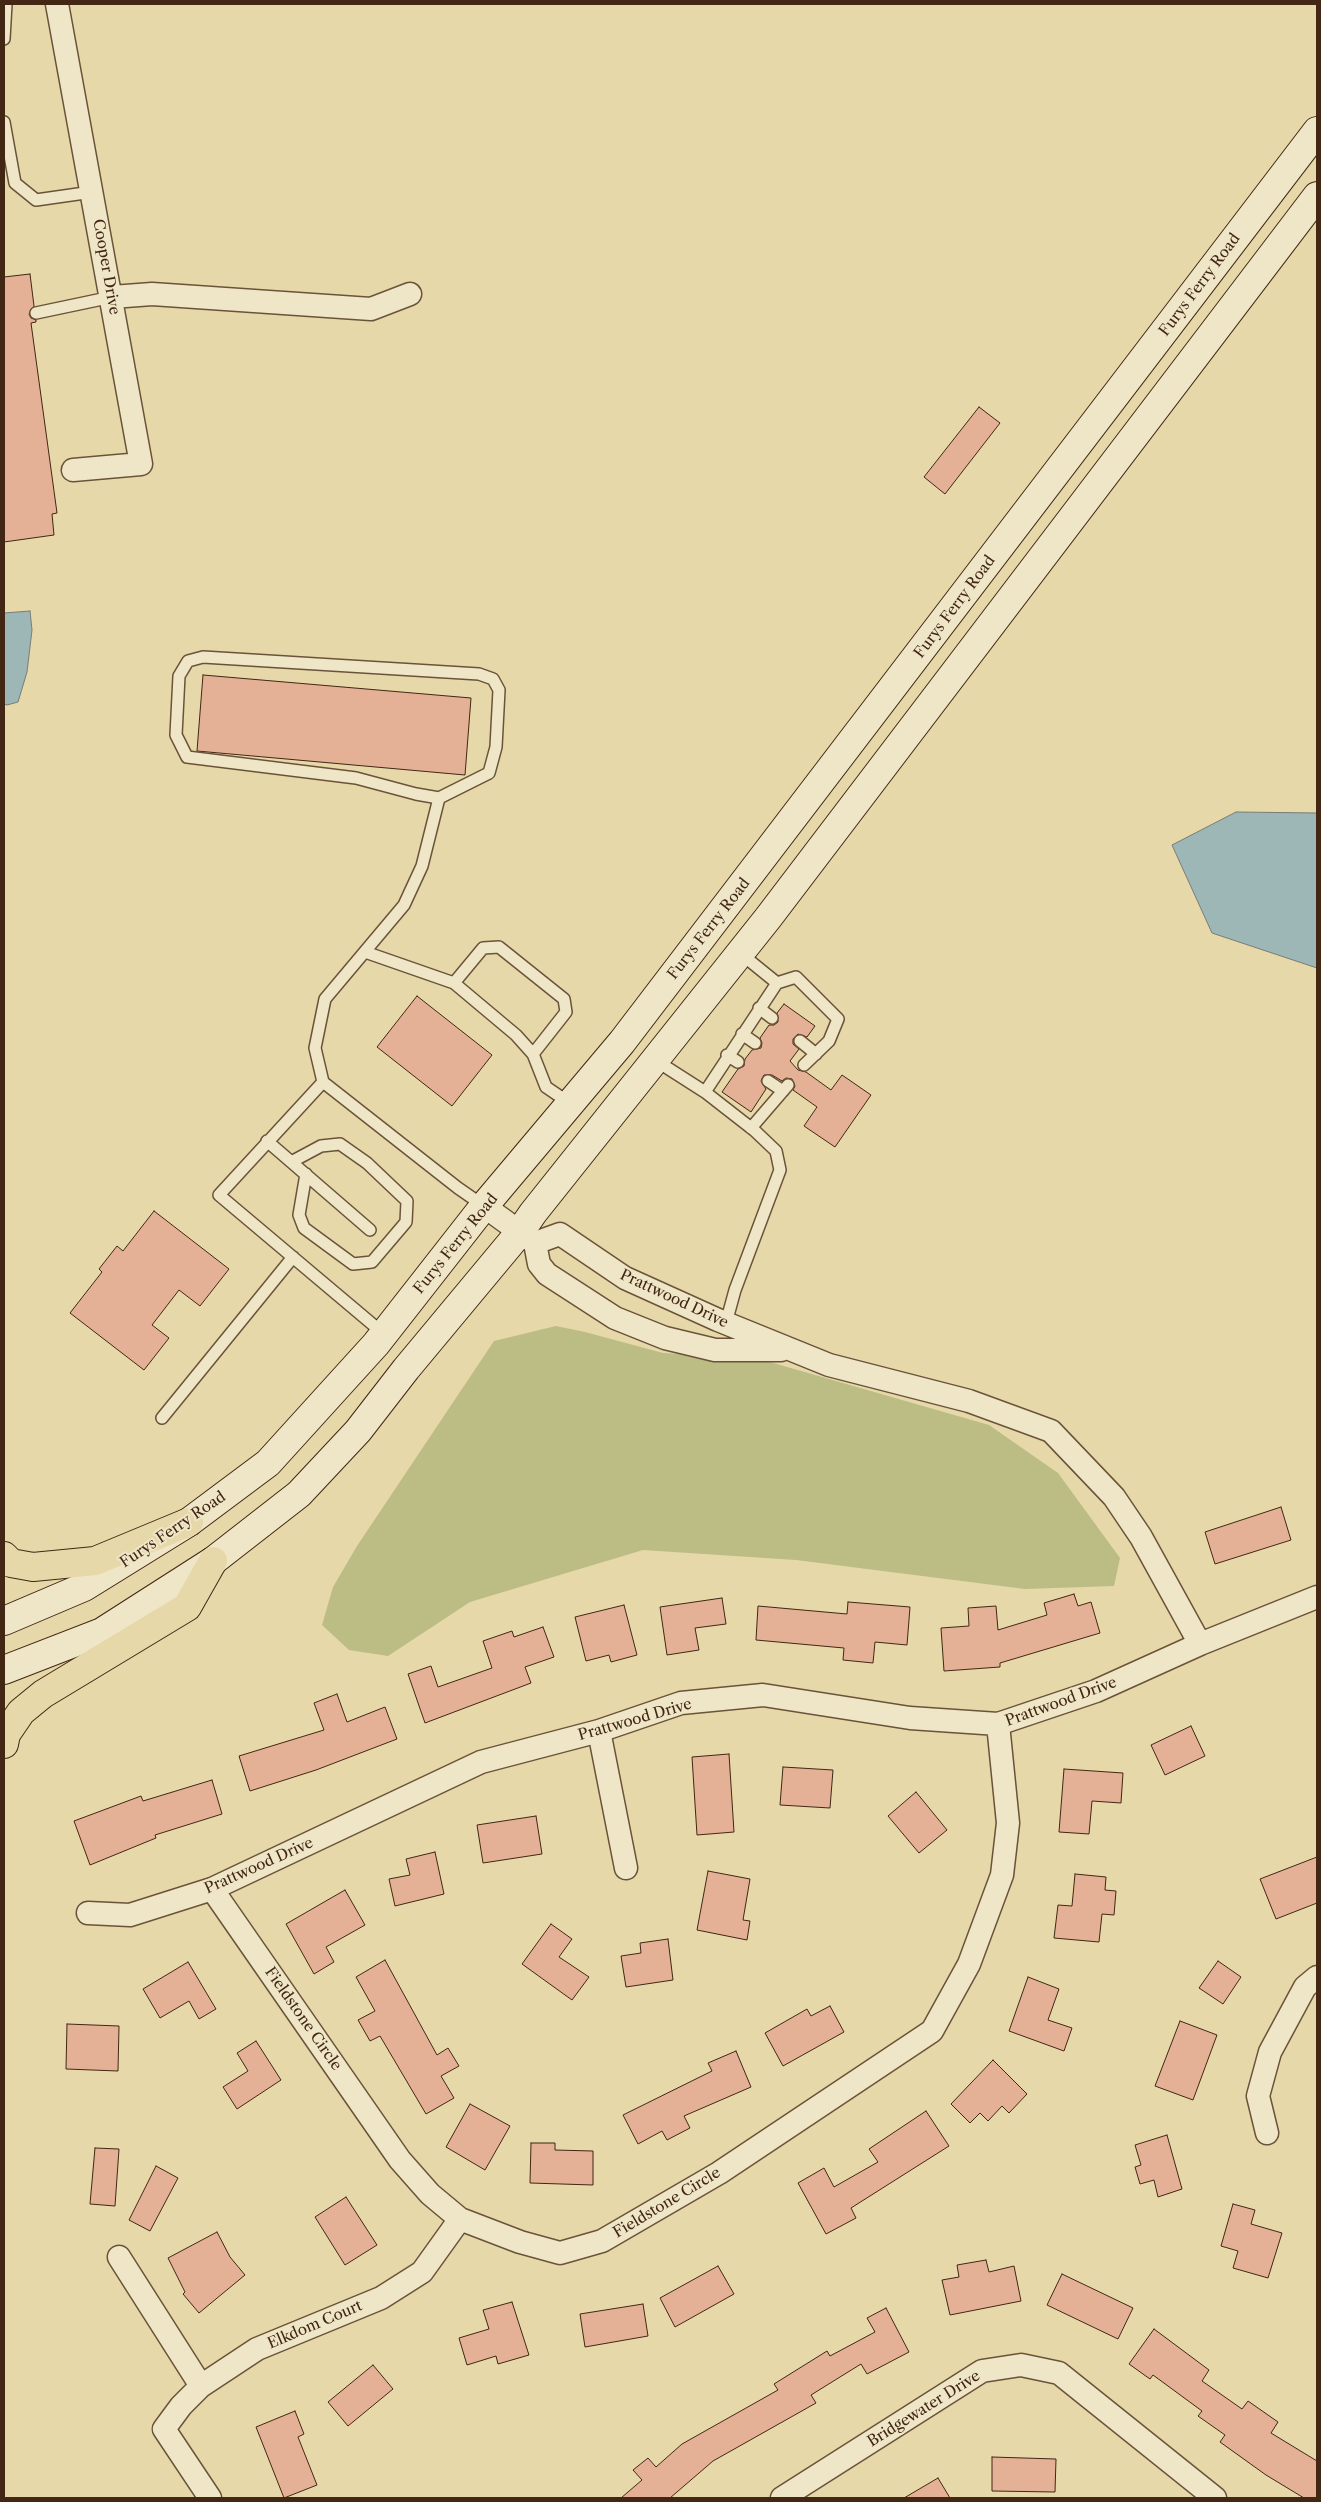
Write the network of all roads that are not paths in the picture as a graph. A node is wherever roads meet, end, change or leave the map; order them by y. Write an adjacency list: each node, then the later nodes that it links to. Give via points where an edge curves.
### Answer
1 (6, 4): 3 (lane)
2 (57, 4): 6 (street, Cooper Drive)
3 (4, 39)
4 (4, 122): 6 (lane, via 15,182 36,200)
5 (1317, 131): 31 (main road, Furys Ferry Road, via 731,900)
6 (92, 192): 9 (street, Cooper Drive)
7 (1317, 196): 14 (main road)
8 (410, 294): 9 (street, via 371,309 152,294)
9 (112, 297): 10 (lane); 11 (street, Cooper Drive, via 141,464)
10 (36, 313)
11 (72, 470)
12 (439, 798): 12 (lane, via 356,778 187,757 176,735 179,676 188,661 203,657 479,674 493,679 499,690 496,747 489,773); 13 (lane, via 422,866 404,905)
13 (365, 952): 15 (lane); 29 (lane, via 325,999 315,1048)
14 (740, 954): 16 (lane); 25 (main road)
15 (454, 983): 22 (lane, via 516,1035); 22 (lane, via 483,948 500,947 564,999 566,1012)
16 (777, 983): 17 (lane); 23 (lane, via 796,976 838,1019 829,1041)
17 (760, 1008): 18 (lane); 19 (lane)
18 (772, 1018)
19 (742, 1034): 21 (lane); 24 (lane)
20 (800, 1041): 23 (lane)
21 (754, 1043)
22 (533, 1054): 31 (lane, via 546,1087)
23 (816, 1054): 27 (lane)
24 (727, 1056): 26 (lane); 30 (lane)
25 (655, 1060): 30 (lane); 38 (main road)
26 (738, 1062)
27 (804, 1065)
28 (768, 1081): 32 (lane, via 786,1088)
29 (323, 1082): 33 (lane); 36 (lane)
30 (705, 1092): 32 (lane)
31 (571, 1104): 36 (main road, Furys Ferry Road)
32 (752, 1128): 40 (lane, via 776,1151 780,1170)
33 (268, 1141): 34 (lane); 39 (lane, via 219,1195)
34 (292, 1161): 35 (lane); 35 (lane, via 321,1146 340,1144 367,1163 407,1201 406,1222 372,1262 353,1264 304,1228 299,1215)
35 (306, 1174): 37 (lane)
36 (484, 1206): 38 (street); 41 (main road, Furys Ferry Road)
37 (370, 1230)
38 (527, 1238): 40 (street, Prattwood Drive, via 560,1234 625,1278); 42 (street, Prattwood Drive, via 547,1274 616,1318 665,1338 715,1350); 46 (main road, via 406,1369 358,1431 299,1494)
39 (294, 1257): 41 (lane); 43 (lane)
40 (726, 1323): 42 (street, Prattwood Drive)
41 (384, 1334): 44 (main road, Furys Ferry Road, via 268,1463)
42 (792, 1350): 49 (street, Prattwood Drive, via 829,1365 969,1402 1051,1431 1114,1497 1141,1537)
43 (162, 1418)
44 (189, 1522): 45 (main road, via 95,1561 33,1566 11,1563); 48 (main road, Furys Ferry Road, via 84,1587)
45 (4, 1556)
46 (214, 1561): 50 (main road, via 102,1632); 53 (main road, via 187,1607 43,1694 21,1712 6,1734)
47 (1317, 1598): 49 (street, Prattwood Drive)
48 (4, 1621)
49 (1200, 1644): 51 (street, Prattwood Drive, via 1096,1691)
50 (4, 1670)
51 (998, 1724): 52 (street, Prattwood Drive, via 910,1718 762,1695 681,1703); 59 (street, Fieldstone Circle, via 1008,1823 1002,1875 970,1964 932,2031 719,2173 602,2241 560,2253)
52 (599, 1732): 54 (street); 55 (street, Prattwood Drive, via 481,1762)
53 (4, 1744)
54 (626, 1868)
55 (212, 1889): 56 (street, Prattwood Drive, via 130,1915); 59 (street, Fieldstone Circle, via 400,2160 430,2194)
56 (88, 1913)
57 (1317, 1977): 58 (street, via 1305,1987 1270,2052 1258,2096)
58 (1267, 2133)
59 (460, 2219): 61 (street, Elkdom Court, via 422,2272 381,2298 257,2349)
60 (119, 2257): 61 (street)
61 (201, 2386): 62 (street, Elkdom Court, via 164,2428)
62 (210, 2498)
63 (782, 2498): 64 (street, Bridgewater Drive, via 982,2371 1021,2365 1059,2373)
64 (1215, 2498)

